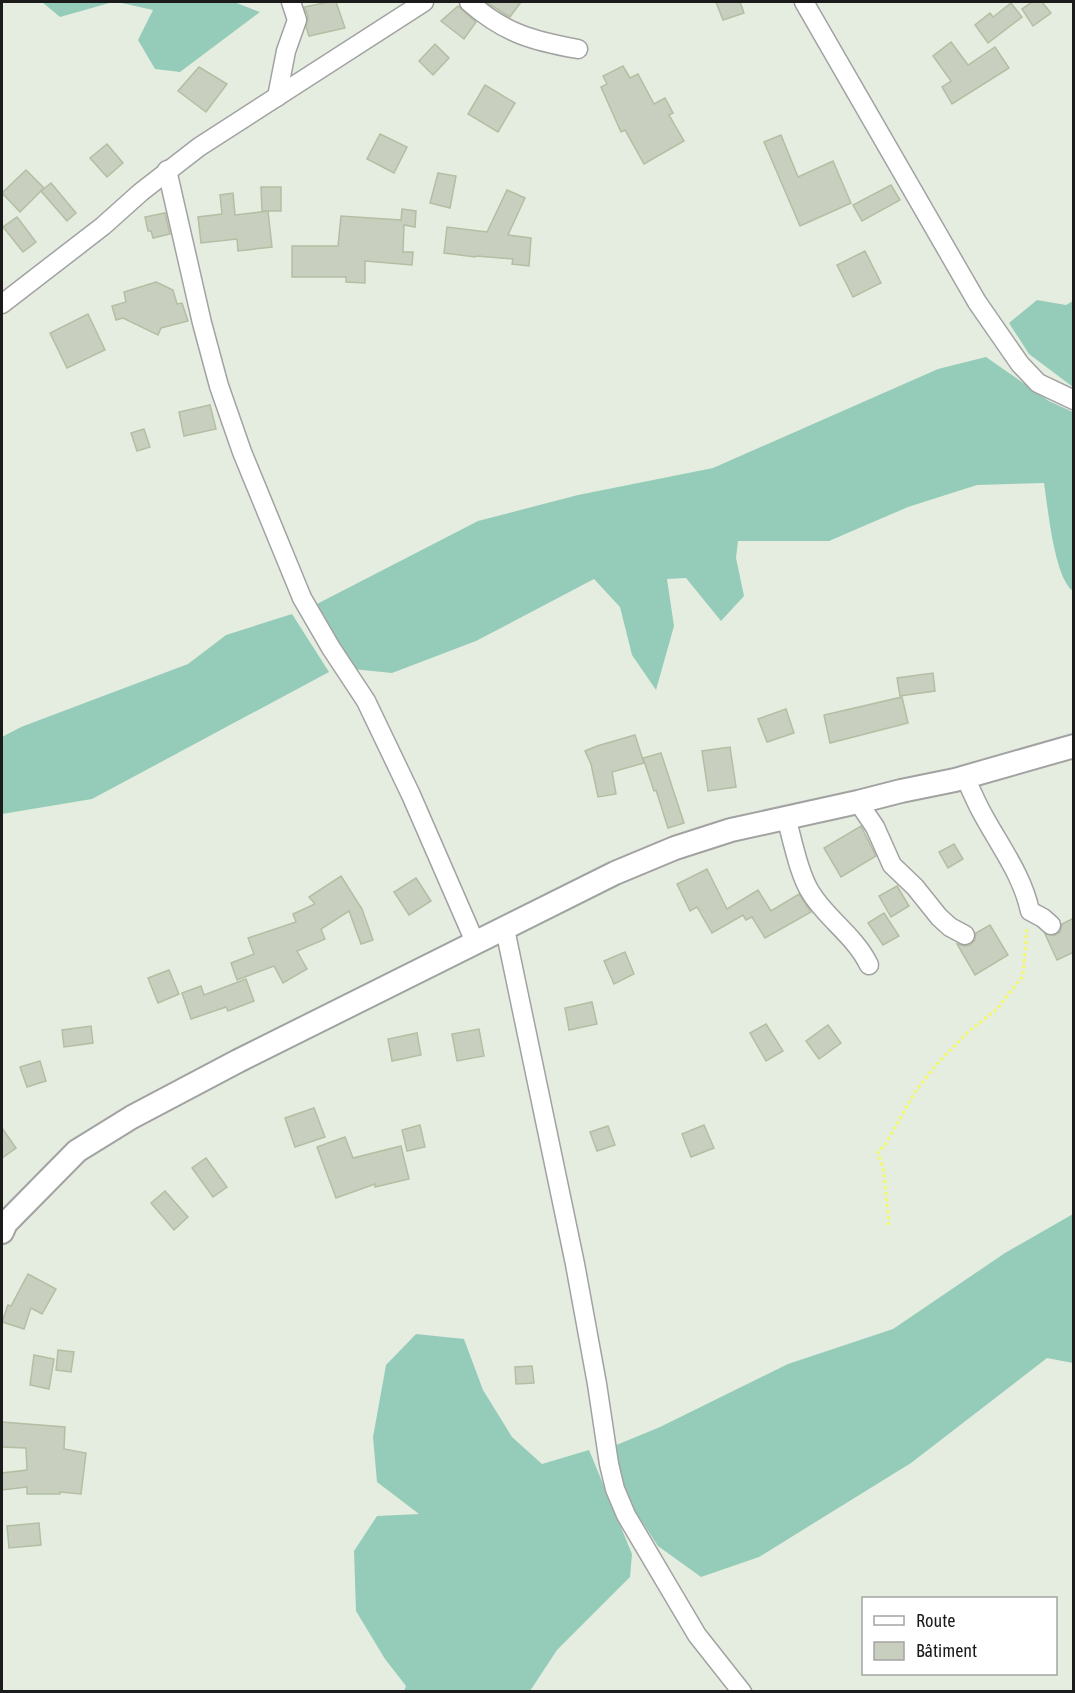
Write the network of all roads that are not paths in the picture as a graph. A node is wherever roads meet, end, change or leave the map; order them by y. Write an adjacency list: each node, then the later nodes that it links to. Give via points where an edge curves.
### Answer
1 (291, 2): 6 (street, via 297,20)
2 (424, 2): 6 (street)
3 (469, 2): 5 (street, via 514,33)
4 (804, 2): 9 (street, via 977,302 1038,383)
5 (578, 49)
6 (277, 97): 7 (street)
7 (167, 170): 8 (street, via 103,226); 17 (street, via 202,323 242,452 302,598 366,701)
8 (2, 304)
9 (1074, 400)
10 (1074, 746): 11 (street)
11 (965, 777): 12 (street); 14 (street, via 1026,891 1030,911)
12 (858, 802): 13 (street); 16 (street, via 875,827 892,865 939,917)
13 (786, 817): 15 (street, via 675,848 615,873); 18 (street, via 810,891)
14 (1051, 925)
15 (505, 929): 17 (street); 20 (street, via 573,1253 615,1489 626,1515 697,1635)
16 (965, 935)
17 (474, 942): 19 (street, via 132,1117 78,1151)
18 (869, 965)
19 (2, 1232)
20 (742, 1692)

